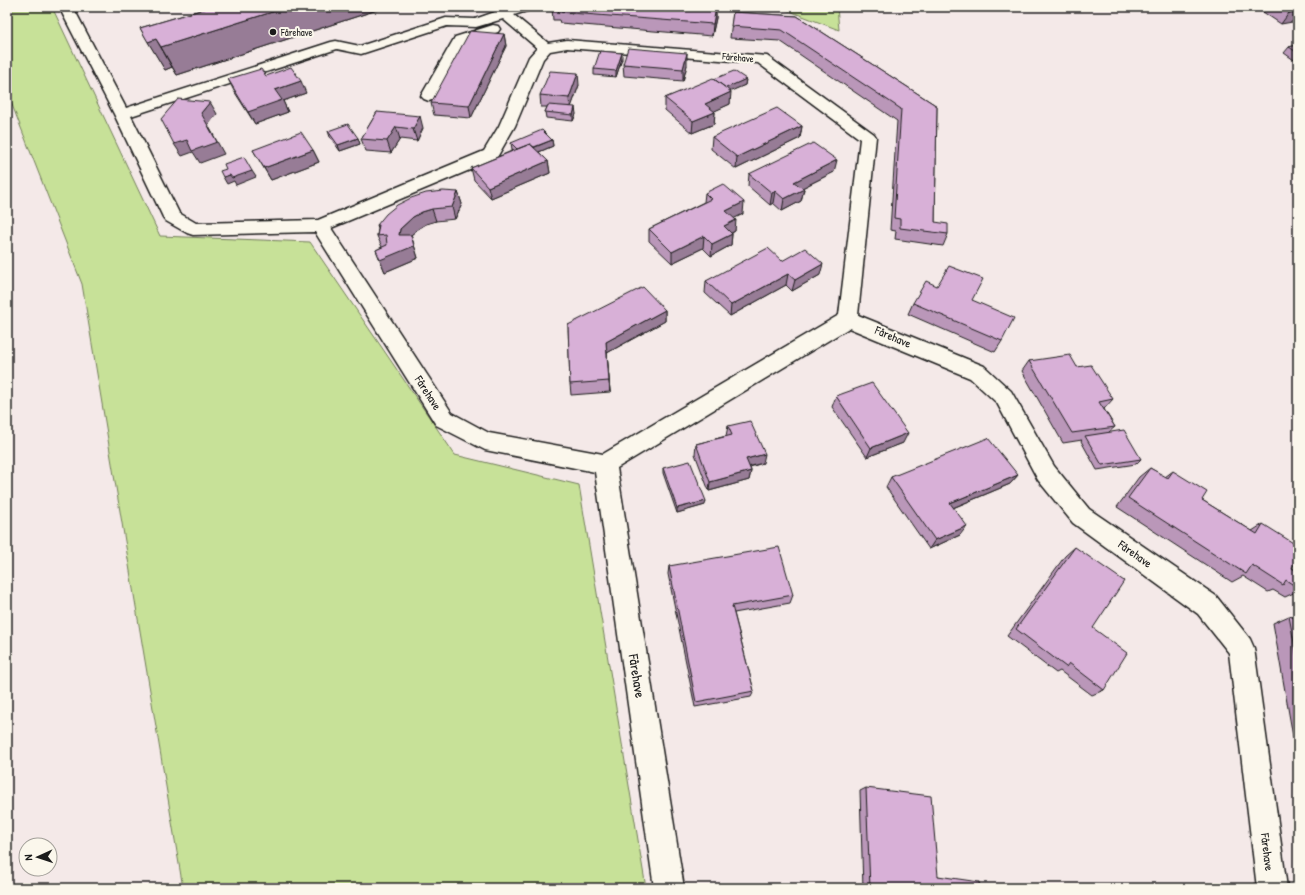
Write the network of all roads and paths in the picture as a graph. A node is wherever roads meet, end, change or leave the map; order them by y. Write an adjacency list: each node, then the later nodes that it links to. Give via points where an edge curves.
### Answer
1 (66, 7): 6 (street)
2 (525, 7): 3 (street)
3 (506, 14): 4 (street); 5 (street, via 460,40); 6 (street, via 476,23 446,22 361,50 336,45)
4 (545, 48): 7 (street, via 536,57 507,126 490,155); 8 (street, Fårehave, via 567,44 762,58 868,137)
5 (429, 96)
6 (122, 114): 7 (street, via 172,218 193,229)
7 (320, 226): 9 (street, Fårehave, via 444,419 486,441)
8 (848, 319): 9 (street); 11 (street, Fårehave, via 977,372 1004,397 1046,473 1081,516 1207,605 1241,648)
9 (605, 464): 10 (street, Fårehave)
10 (669, 888)
11 (1272, 888)

